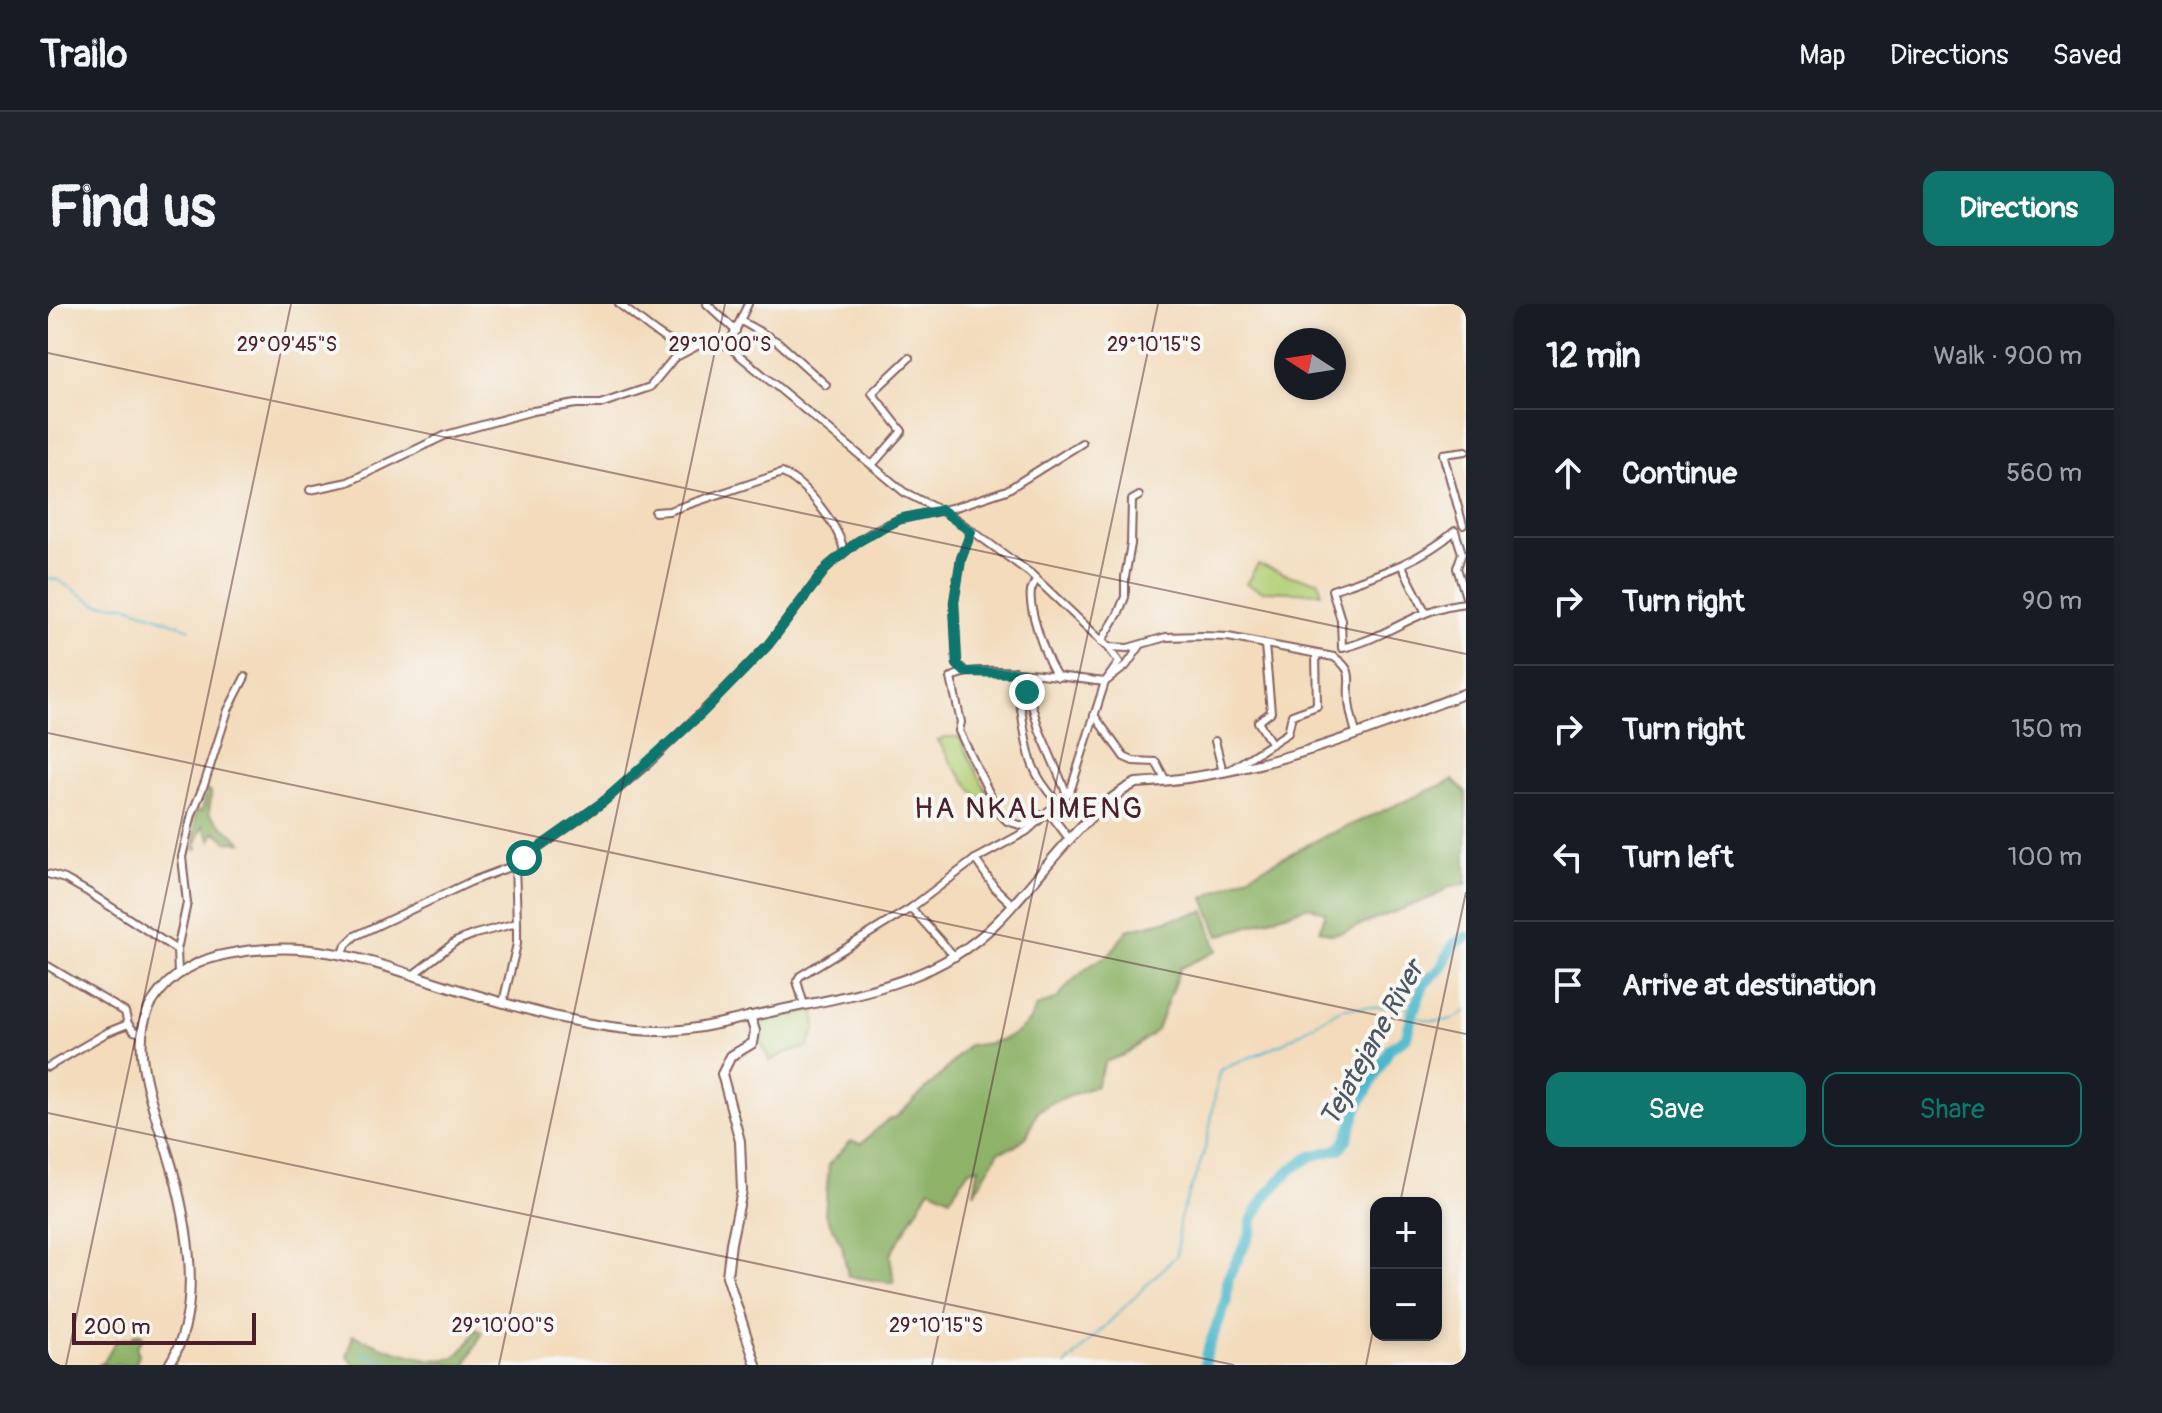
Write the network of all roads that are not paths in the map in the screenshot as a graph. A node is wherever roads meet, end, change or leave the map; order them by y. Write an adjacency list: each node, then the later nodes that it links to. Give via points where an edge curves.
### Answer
1 (619, 304): 7 (street, via 679,346)
2 (707, 304): 5 (street)
3 (748, 304): 4 (street)
4 (741, 321): 5 (street); 9 (street, via 778,342)
5 (736, 331): 6 (street)
6 (728, 346): 7 (street, via 713,341); 12 (street)
7 (695, 347): 13 (street, via 674,358 650,387 600,404 533,411 446,435 348,482)
8 (909, 358): 12 (street, via 872,393 902,431)
9 (826, 385)
10 (1082, 443): 15 (street, via 1007,490)
11 (1466, 451): 17 (street, via 1443,454)
12 (873, 464): 15 (street, via 914,500)
13 (310, 490)
14 (1139, 496): 26 (street, via 1132,500 1123,604)
15 (942, 510): 19 (street); 20 (street, via 900,519)
16 (655, 512): 20 (street, via 782,473 812,496 842,540)
17 (1464, 524): 18 (street)
18 (1455, 531): 21 (street); 23 (street, via 1462,553 1457,568)
19 (971, 532): 22 (street); 31 (street, via 954,602 957,664)
20 (844, 552): 48 (street, via 815,580 768,645 702,713 603,802)
21 (1402, 566): 25 (street); 25 (street, via 1332,590 1342,648 1359,645)
22 (1036, 580): 26 (street); 34 (street, via 1031,591 1035,619)
23 (1466, 597)
24 (1466, 603): 25 (street)
25 (1425, 611)
26 (1101, 642): 29 (street)
27 (1265, 645): 28 (street, via 1201,636 1166,637); 30 (street); 40 (street, via 1271,712 1258,722)
28 (1140, 646): 29 (street); 35 (street)
29 (1108, 647): 35 (street, via 1119,662)
30 (1316, 654): 38 (street, via 1334,657 1351,677 1349,705); 40 (street, via 1317,706 1292,715 1288,733)
31 (965, 672): 32 (street); 45 (street, via 951,678 959,731 999,813 1023,826)
32 (1018, 672): 34 (street); 43 (street); 44 (street, via 1016,691 1028,756)
33 (245, 677): 53 (street, via 192,814 182,857 187,903)
34 (1058, 677): 35 (street)
35 (1105, 682): 37 (street)
36 (1466, 693): 38 (main road)
37 (1094, 715): 42 (street, via 1124,757 1156,762); 43 (street)
38 (1356, 733): 41 (main road, via 1296,756)
39 (1215, 741): 41 (street)
40 (1272, 744): 41 (street)
41 (1223, 773): 42 (main road)
42 (1166, 781): 46 (main road, via 1123,789)
43 (1067, 794): 44 (street)
44 (1057, 802): 45 (street)
45 (1047, 812): 46 (street); 47 (street, via 1027,831)
46 (1070, 840): 50 (main road)
47 (975, 859): 50 (street); 51 (street)
48 (515, 865): 52 (street); 54 (street, via 355,936)
49 (48, 874): 53 (street, via 88,892)
50 (1013, 905): 55 (main road)
51 (911, 908): 55 (street); 60 (street, via 800,976)
52 (517, 923): 58 (street, via 455,942); 59 (street)
53 (177, 950): 57 (street)
54 (343, 954): 57 (main road, via 308,947 261,948 209,958); 58 (main road)
55 (955, 957): 60 (main road, via 901,982)
56 (48, 966): 62 (street, via 125,1012)
57 (178, 974): 63 (main road, via 151,1004)
58 (414, 974): 59 (main road)
59 (503, 1002): 61 (main road, via 636,1030 698,1027)
60 (804, 1005): 61 (main road)
61 (750, 1016): 66 (main road, via 753,1043 731,1056 722,1074 740,1141 741,1178 727,1276)
62 (128, 1024): 63 (street); 64 (street)
63 (141, 1033): 65 (main road, via 142,1060 175,1177 189,1263 186,1328)
64 (48, 1067)
65 (169, 1365)
66 (756, 1365)

